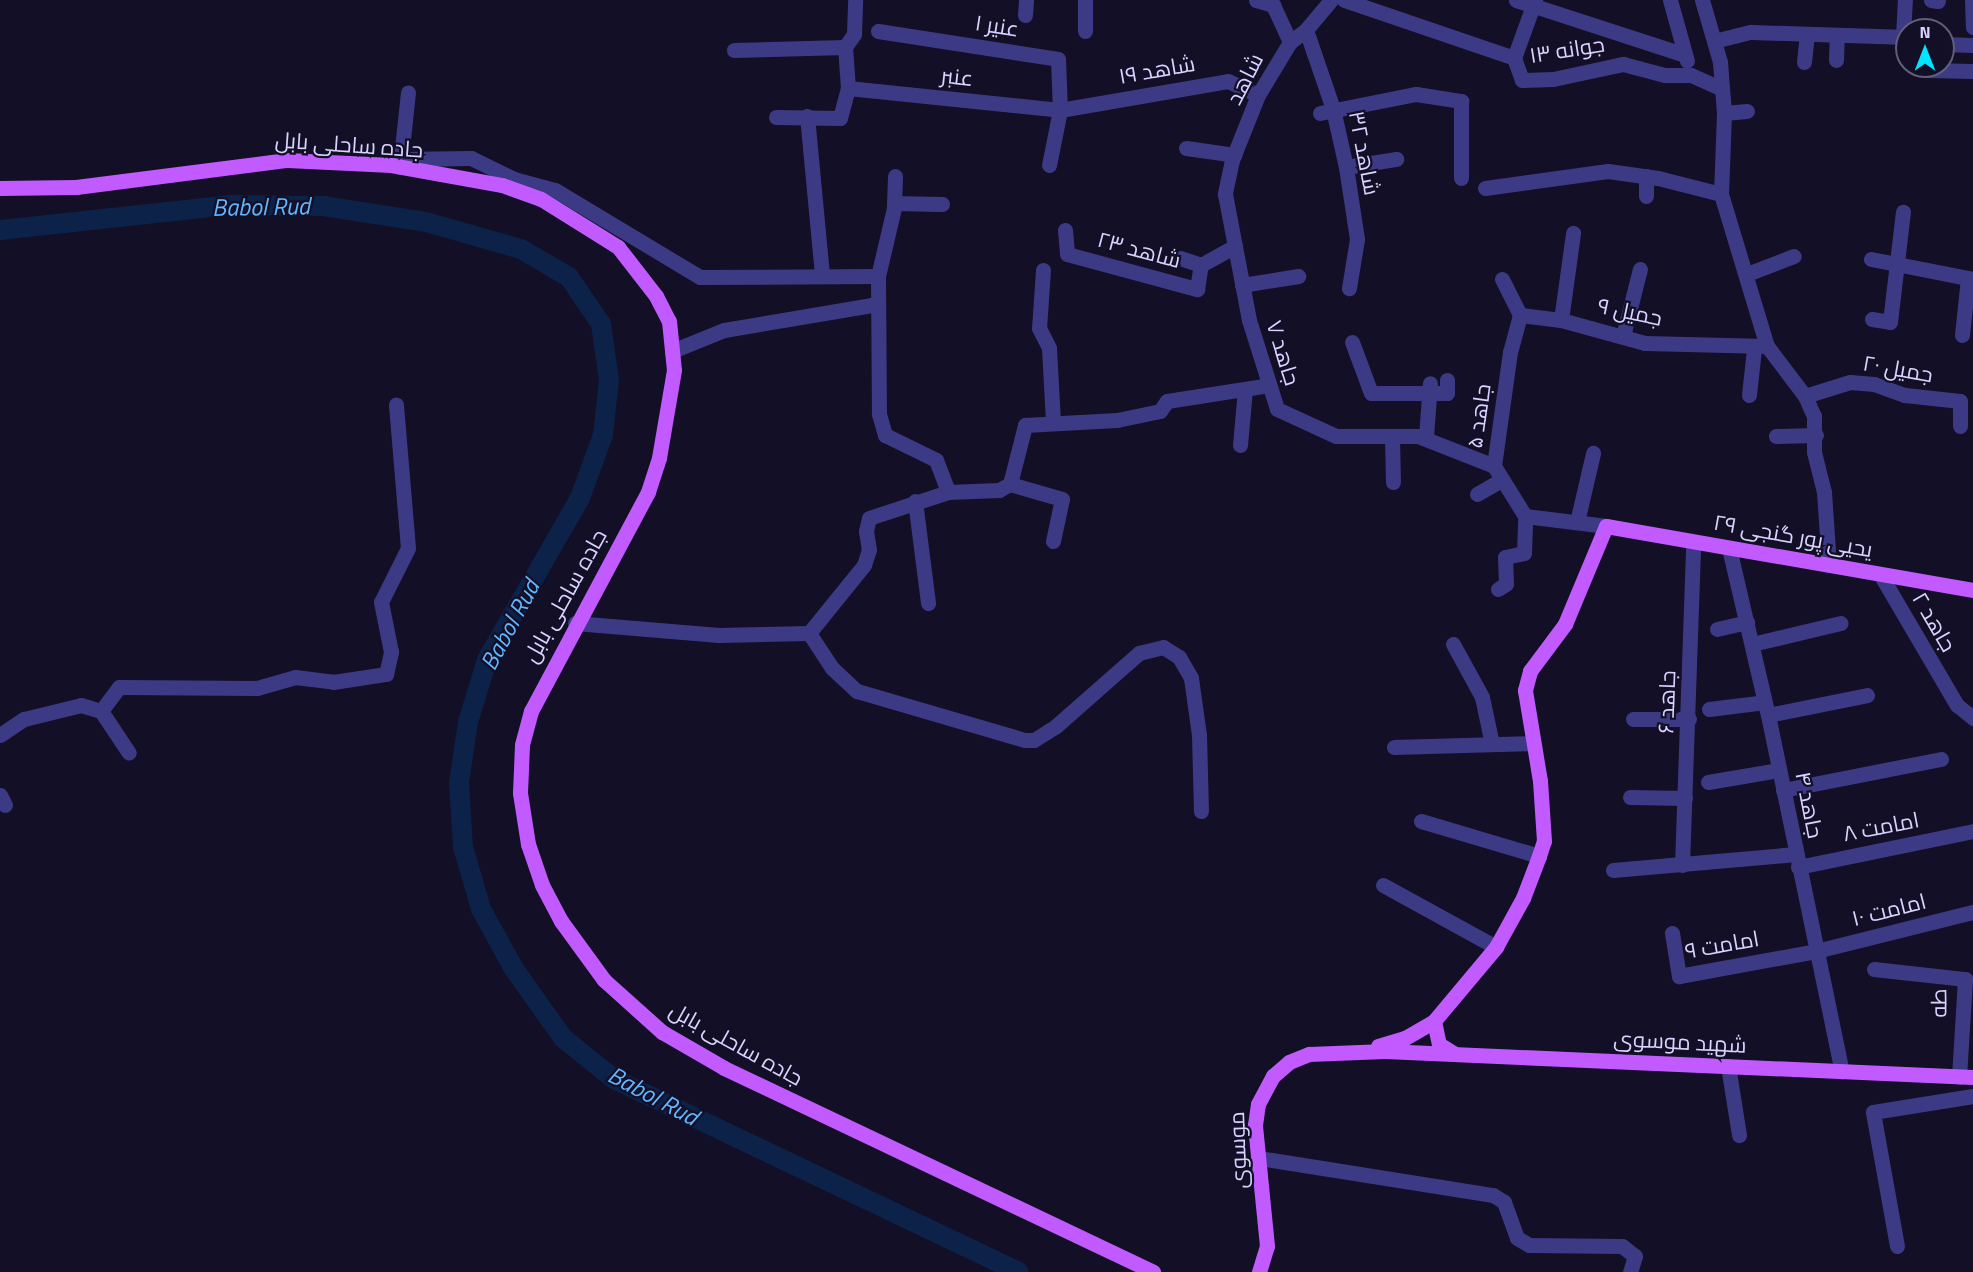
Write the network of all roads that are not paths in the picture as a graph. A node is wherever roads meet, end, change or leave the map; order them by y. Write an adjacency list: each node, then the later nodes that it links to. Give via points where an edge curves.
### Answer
1 (855, 0): 24 (street, via 854,34)
2 (1085, 0): 16 (street)
3 (1256, 0): 21 (street, via 1273,5)
4 (1331, 0): 14 (street, شاهد)
5 (1344, 0): 27 (street)
6 (1516, 0): 11 (street)
7 (1670, 0): 26 (street)
8 (1702, 0): 20 (street)
9 (1905, 0): 12 (street)
10 (1972, 0): 13 (street)
11 (1534, 3): 26 (street); 27 (street)
12 (1905, 18)
13 (1973, 27)
14 (1306, 30): 21 (street, شاهد); 38 (street, شاهد ۳۲)
15 (878, 31): 37 (street, عنیر ۱, via 1058,59)
16 (1085, 31)
17 (1807, 35): 18 (street); 20 (street, via 1751,32); 29 (street)
18 (1837, 36): 19 (street); 28 (street)
19 (1895, 36)
20 (1714, 41): 34 (street)
21 (1290, 42): 36 (street, شاهد)
22 (1955, 44): 23 (street)
23 (1973, 45)
24 (845, 47): 25 (street); 33 (street)
25 (734, 50)
26 (1685, 55): 32 (street)
27 (1514, 58): 32 (street, جوانه ۱۳, via 1522,80 1553,79 1623,64 1665,75)
28 (1836, 60)
29 (1804, 63)
30 (1955, 70): 31 (street)
31 (1973, 71)
32 (1691, 75): 34 (street)
33 (848, 88): 37 (street, عنبر); 41 (street, via 840,118)
34 (1722, 89): 40 (street)
35 (408, 92): 46 (street)
36 (1258, 95): 37 (street, شاهد ۱۹, via 1228,81); 44 (street, شاهد)
37 (1060, 110): 47 (street)
38 (1326, 111): 48 (street, شاهد ۳۲); 51 (street, via 1416,94 1461,100)
39 (1746, 111): 40 (street)
40 (1724, 113): 55 (street)
41 (807, 116): 42 (street); 71 (street)
42 (776, 117)
43 (1186, 148): 44 (street)
44 (1235, 155): 54 (street, شاهد)
45 (1396, 159): 48 (street)
46 (400, 163): 52 (main road, جاده ساحلی بابل, via 287,160 76,187); 71 (street, via 471,158 514,179 555,190 700,277); 86 (main road, جاده ساحلی بابل, via 502,185 541,199 584,223 618,247 656,296 669,321)
47 (1049, 165)
48 (1346, 167): 77 (street, شاهد ۳۲, via 1357,239)
49 (895, 176): 57 (street)
50 (1646, 176): 53 (street, via 1608,171); 55 (street); 56 (street)
51 (1461, 178)
52 (0, 188)
53 (1485, 188)
54 (1225, 194): 62 (street, جاهد ۷)
55 (1721, 194): 70 (street)
56 (1646, 196)
57 (894, 203): 58 (street); 72 (street)
58 (942, 204)
59 (1903, 212): 67 (street)
60 (1065, 230): 66 (street, شاهد ۲۳, via 1067,254 1197,289)
61 (1573, 233): 81 (street)
62 (1235, 246): 66 (street, شاهد ۲۳); 76 (street, جاهد ۷)
63 (1794, 256): 70 (street)
64 (1180, 258): 66 (street)
65 (1871, 260): 67 (street)
66 (1201, 265)
67 (1897, 265): 74 (street); 80 (street, via 1890,322)
68 (1640, 268): 83 (street)
69 (1043, 270): 94 (street, via 1039,328 1048,348)
70 (1747, 274): 85 (street)
71 (822, 276): 72 (street)
72 (878, 276): 78 (street)
73 (1298, 276): 76 (street)
74 (1970, 278): 82 (street)
75 (1502, 279): 79 (street)
76 (1242, 285): 88 (street, جاهد ۷)
77 (1349, 288)
78 (878, 304): 86 (street, via 724,330); 105 (street, via 879,414 885,435 936,460)
79 (1520, 315): 81 (street, جمیل ۹); 102 (street, جاهد ۵, via 1510,352)
80 (1872, 319)
81 (1561, 320): 83 (street, جمیل ۹)
82 (1962, 335)
83 (1623, 336): 85 (street, جمیل ۹, via 1645,343)
84 (1352, 342): 89 (street, via 1371,393)
85 (1761, 347): 91 (street); 92 (street)
86 (672, 351): 121 (main road, جاده ساحلی بابل, via 670,392 648,492)
87 (1447, 380): 89 (street, via 1447,393)
88 (1269, 385): 90 (street); 97 (street, جاهد ۷, via 1277,409 1336,436)
89 (1430, 387): 99 (street)
90 (1245, 389): 94 (street, via 1167,401 1160,411 1117,420); 100 (street)
91 (1749, 395)
92 (1805, 396): 95 (street, جمیل ۲۰, via 1850,382 1874,384 1905,395 1960,401); 96 (street)
93 (396, 404): 129 (street, via 408,548 381,602 392,652 386,674 333,682 295,677 257,688 119,687)
94 (1053, 422): 104 (street, via 1025,425)
95 (1960, 426)
96 (1816, 435): 98 (street); 114 (street, via 1814,452 1824,492)
97 (1392, 436): 99 (street, جاهد ۷); 103 (street)
98 (1776, 436)
99 (1426, 437): 102 (street, جاهد ۷)
100 (1240, 445)
101 (1593, 453): 109 (street)
102 (1497, 473): 106 (street); 108 (street, جاهد ۵)
103 (1393, 482)
104 (1010, 484): 105 (street, via 999,490); 111 (street, via 1062,499)
105 (948, 492): 107 (street)
106 (1477, 494)
107 (915, 501): 118 (street); 123 (street, via 869,518 869,550 864,565)
108 (1525, 516): 109 (street); 116 (street, via 1524,553 1505,557 1506,584)
109 (1577, 522): 110 (street)
110 (1606, 526): 112 (main road, یحیی پور گنجی ۲۹); 134 (main road, via 1565,624 1530,671 1525,690)
111 (1053, 542)
112 (1693, 542): 113 (main road, یحیی پور گنجی ۲۹); 132 (street, جاهد ۶)
113 (1729, 548): 114 (main road, یحیی پور گنجی ۲۹); 119 (street, جاهد ۴)
114 (1829, 565): 115 (main road, یحیی پور گنجی ۲۹)
115 (1880, 574): 117 (main road, یحیی پور گنجی ۲۹); 130 (street, جاهد ۲, via 1957,705)
116 (1498, 589)
117 (1973, 590)
118 (928, 603)
119 (1747, 622): 122 (street); 125 (street, جاهد ۴)
120 (1841, 622): 125 (street)
121 (575, 623): 123 (street, via 719,634); 170 (main road, جاده ساحلی بابل, via 531,711 522,745 520,793 528,844 542,885 561,921 604,980 662,1032 724,1068)
122 (1717, 628)
123 (809, 633): 144 (street, via 832,668 857,690 1025,740 1034,740 1056,726 1139,653 1155,647 1172,650 1187,667 1197,707)
124 (1453, 644): 135 (street, via 1482,697)
125 (1752, 644): 127 (street, جاهد ۴)
126 (1867, 695): 127 (street)
127 (1767, 708): 128 (street); 139 (street, جاهد ۴)
128 (1709, 709)
129 (101, 711): 133 (street, via 81,705 24,719); 137 (street)
130 (1973, 718)
131 (1633, 720): 132 (street)
132 (1689, 720): 143 (street, جاهد ۶)
133 (0, 735)
134 (1533, 743): 135 (street); 147 (main road, via 1544,841)
135 (1492, 744): 136 (street)
136 (1394, 747)
137 (129, 753)
138 (1941, 759): 141 (street)
139 (1779, 770): 140 (street); 141 (street, جاهد ۴)
140 (1708, 782)
141 (1784, 790): 148 (street, جاهد ۴)
142 (1630, 797): 143 (street)
143 (1685, 798): 149 (street, جاهد ۶)
144 (1201, 811)
145 (1421, 821): 147 (street)
146 (1973, 831): 148 (street, امامت ۸)
147 (1539, 856): 154 (main road, via 1523,898)
148 (1797, 860): 149 (street, امامت ۸); 155 (street, جاهد ۴)
149 (1682, 864): 150 (street, امامت ۸)
150 (1613, 870)
151 (1383, 885): 154 (street)
152 (1973, 912): 155 (street, امامت ۱۰)
153 (1672, 933): 155 (street, امامت ۹, via 1679,976)
154 (1496, 947): 158 (main road)
155 (1816, 951): 163 (street, جاهد ۴)
156 (1874, 969): 157 (street, طه)
157 (1969, 979): 164 (street, طه)
158 (1434, 1021): 160 (main road, via 1405,1038); 161 (main road, via 1439,1044)
159 (1386, 1051): 160 (main road, موسوی); 161 (main road, شهید موسوی)
160 (1352, 1052): 167 (main road, موسوی, via 1309,1054 1289,1062 1273,1076 1261,1094 1256,1114)
161 (1455, 1054): 162 (main road, شهید موسوی)
162 (1728, 1066): 163 (main road, شهید موسوی); 166 (street)
163 (1842, 1071): 164 (main road, شهید موسوی)
164 (1966, 1077)
165 (1973, 1096): 168 (street, via 1873,1112)
166 (1739, 1135)
167 (1258, 1158): 169 (main road, موسوی, via 1267,1239); 171 (street, via 1493,1195 1504,1202 1517,1238 1529,1245 1622,1246 1635,1256)
168 (1897, 1246)
169 (1264, 1268)
170 (1153, 1272)
171 (1630, 1272)

